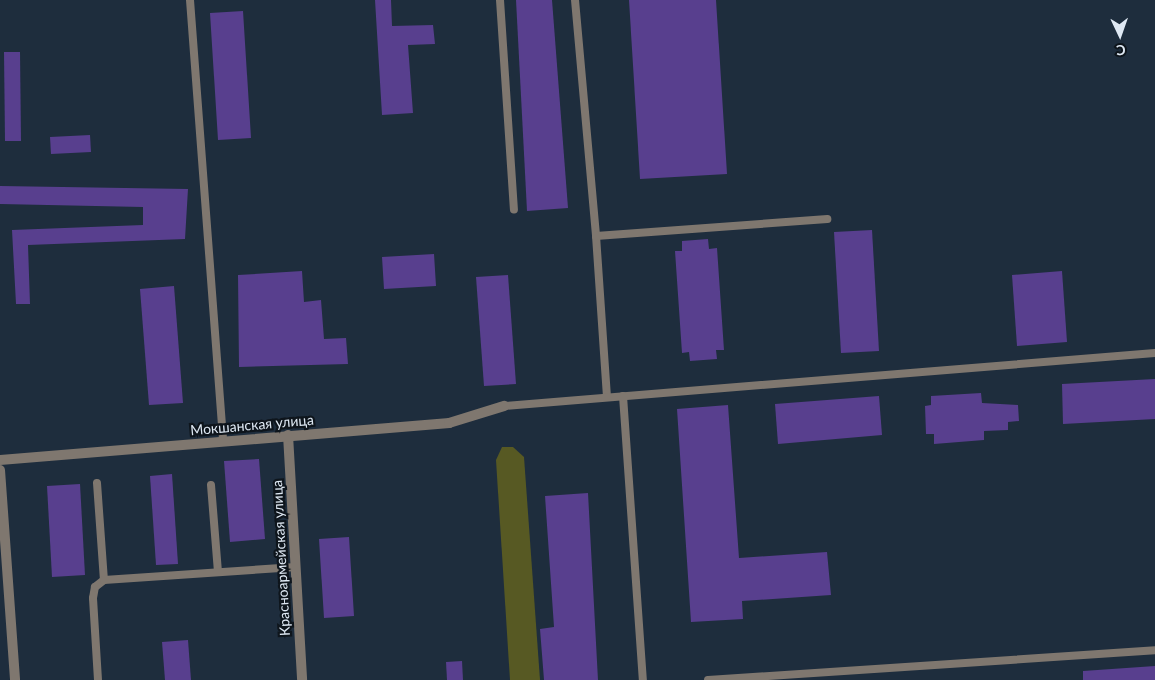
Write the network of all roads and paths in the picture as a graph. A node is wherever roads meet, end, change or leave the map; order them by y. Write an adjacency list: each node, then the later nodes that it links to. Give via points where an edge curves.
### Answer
1 (190, 0): 12 (lane)
2 (500, 0): 4 (lane)
3 (575, 0): 6 (lane)
4 (514, 210)
5 (826, 219): 6 (lane)
6 (596, 236): 9 (lane)
7 (1155, 353): 8 (lane)
8 (623, 396): 9 (lane); 24 (lane)
9 (607, 397): 10 (lane)
10 (504, 406): 11 (street, Мокшанская улица, via 449,423)
11 (288, 435): 12 (street, Мокшанская улица); 17 (street, Красноармейская улица)
12 (223, 441): 13 (street, Мокшанская улица)
13 (0, 460)
14 (0, 470): 21 (street)
15 (97, 483): 19 (lane)
16 (211, 485): 18 (lane)
17 (296, 566): 18 (lane); 23 (street, Красноармейская улица)
18 (218, 572): 19 (lane)
19 (104, 580): 22 (lane, via 93,598)
20 (1155, 650): 25 (lane)
21 (15, 680)
22 (98, 680)
23 (302, 680)
24 (643, 680)
25 (708, 680)

